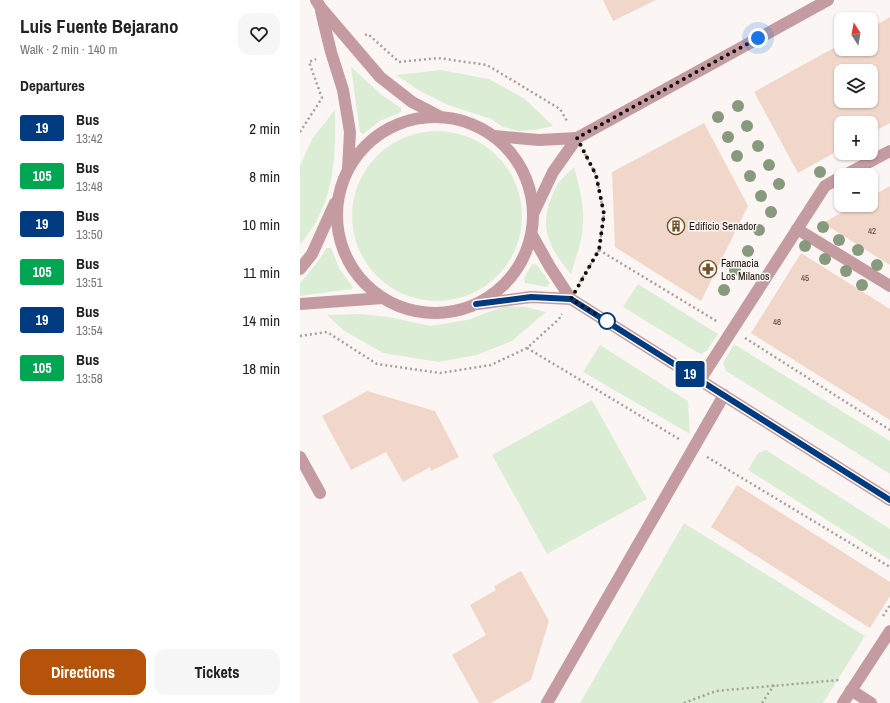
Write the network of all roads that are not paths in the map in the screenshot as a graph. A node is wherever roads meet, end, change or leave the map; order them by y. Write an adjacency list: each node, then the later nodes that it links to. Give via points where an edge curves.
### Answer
1 (828, 0): 5 (street)
2 (318, 4): 3 (street, via 380,77 412,102); 7 (street, via 343,90 350,132)
3 (439, 116): 4 (street, via 468,122); 7 (street, via 411,119 386,129 364,146)
4 (494, 136): 5 (street, via 539,140); 11 (street, via 515,156 529,183)
5 (577, 138): 11 (street, via 553,172)
6 (890, 151): 8 (street)
7 (348, 168): 10 (street)
8 (858, 168)
9 (834, 181): 12 (street, via 825,186)
10 (338, 194): 14 (street, via 312,254); 16 (street, via 336,218 340,242 350,264)
11 (534, 212): 13 (street)
12 (797, 229): 15 (street); 20 (street)
13 (532, 235): 17 (street); 19 (street, via 521,263 502,287)
14 (300, 269)
15 (890, 286)
16 (383, 298): 18 (street); 19 (street, via 405,308 429,313 453,311)
17 (571, 299): 19 (street, via 531,297); 20 (street)
18 (300, 304)
19 (476, 304)
20 (700, 380): 21 (street)
21 (724, 395): 24 (street); 27 (street)
22 (300, 457): 23 (street)
23 (320, 493)
24 (890, 500)
25 (890, 630): 26 (street)
26 (851, 690): 28 (street); 29 (street)
27 (547, 703)
28 (844, 703)
29 (872, 703)

